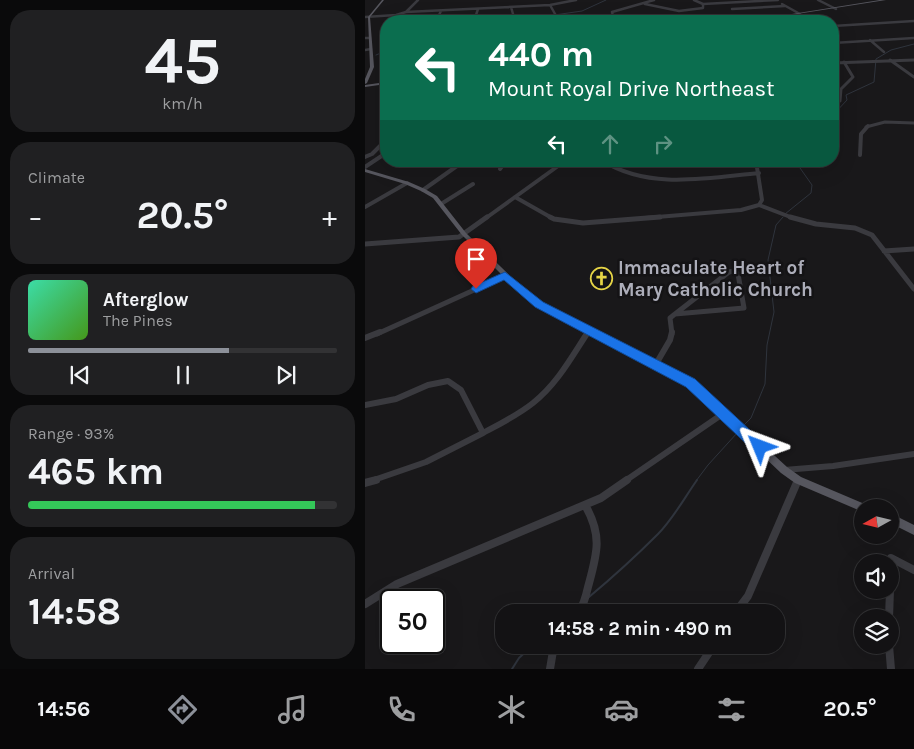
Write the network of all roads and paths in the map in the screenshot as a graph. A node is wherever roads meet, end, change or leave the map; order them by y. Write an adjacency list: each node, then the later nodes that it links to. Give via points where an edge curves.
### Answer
1 (383, 0): 29 (main road)
2 (419, 0): 19 (street)
3 (576, 0): 12 (street)
4 (655, 0): 10 (street)
5 (694, 0): 11 (street)
6 (778, 0): 9 (street); 13 (street)
7 (818, 0): 17 (street)
8 (885, 0): 17 (main road)
9 (742, 1): 11 (street)
10 (645, 4): 11 (street, via 684,11 701,9); 26 (street, via 612,12)
11 (703, 4)
12 (550, 5): 14 (street); 25 (street)
13 (785, 6): 16 (street); 20 (street)
14 (511, 7): 15 (street); 24 (street)
15 (478, 9): 18 (street); 23 (street)
16 (732, 9)
17 (836, 9): 20 (main road)
18 (441, 11): 19 (street); 22 (street)
19 (406, 12): 21 (street)
20 (800, 14): 27 (main road)
21 (396, 15)
22 (439, 15)
23 (476, 15)
24 (513, 15)
25 (556, 15)
26 (613, 15)
27 (793, 15)
28 (380, 16): 29 (street)
29 (367, 17): 32 (main road)
30 (914, 21): 31 (street)
31 (839, 26)
32 (367, 27): 34 (main road)
33 (365, 38): 34 (street)
34 (370, 38): 38 (main road)
35 (914, 38): 36 (street)
36 (870, 40): 37 (street); 40 (street)
37 (839, 43)
38 (371, 49): 39 (street); 47 (main road, via 372,67)
39 (365, 50)
40 (884, 52)
41 (890, 60): 42 (street); 44 (street); 45 (street)
42 (914, 60)
43 (839, 62): 44 (street)
44 (844, 62): 48 (street, via 853,75 841,89)
45 (914, 77)
46 (380, 83): 47 (main road)
47 (365, 84)
48 (839, 103)
49 (914, 123): 51 (street, via 870,125 861,134)
50 (380, 146): 52 (street)
51 (860, 155)
52 (365, 157)
53 (380, 157): 58 (street, via 373,166)
54 (456, 167): 62 (street)
55 (557, 167): 63 (street)
56 (611, 167): 59 (street, via 628,176 652,179)
57 (758, 167): 59 (street)
58 (365, 169): 60 (main road)
59 (759, 173): 65 (street, via 763,194)
60 (407, 183): 62 (main road); 66 (street)
61 (473, 184): 64 (street)
62 (423, 190): 64 (main road)
63 (515, 197): 65 (street, via 554,219 583,223 741,210); 67 (street)
64 (441, 204): 67 (main road)
65 (759, 205): 70 (street, via 807,222 857,227 872,235)
66 (365, 207)
67 (464, 234): 68 (street, via 456,238); 71 (main road)
68 (365, 244)
69 (914, 249): 70 (street)
70 (885, 251): 72 (street)
71 (505, 276): 74 (main road, via 539,305); 75 (street)
72 (914, 289)
73 (674, 314): 73 (street, via 729,272 734,270 738,274 745,307); 76 (street, via 670,318 670,340)
74 (589, 330): 76 (main road); 79 (street, via 540,397 521,412)
75 (365, 338)
76 (656, 364): 78 (main road, via 691,383)
77 (365, 405): 79 (street, via 448,381 461,390)
78 (724, 413): 81 (main road); 85 (street, via 621,485)
79 (483, 433): 83 (street, via 437,458)
80 (914, 454): 81 (street)
81 (783, 470): 82 (main road)
82 (798, 480): 84 (main road); 92 (street)
83 (365, 483)
84 (854, 504)
85 (585, 505): 90 (street, via 397,584); 91 (street, via 596,526 599,554)
86 (899, 522): 87 (main road)
87 (914, 530)
88 (899, 562): 89 (street)
89 (914, 570)
90 (365, 604)
91 (582, 604)
92 (742, 604)
93 (552, 654): 96 (street)
94 (708, 654): 97 (street)
95 (890, 654): 98 (street)
96 (550, 669)
97 (698, 669)
98 (891, 669)

